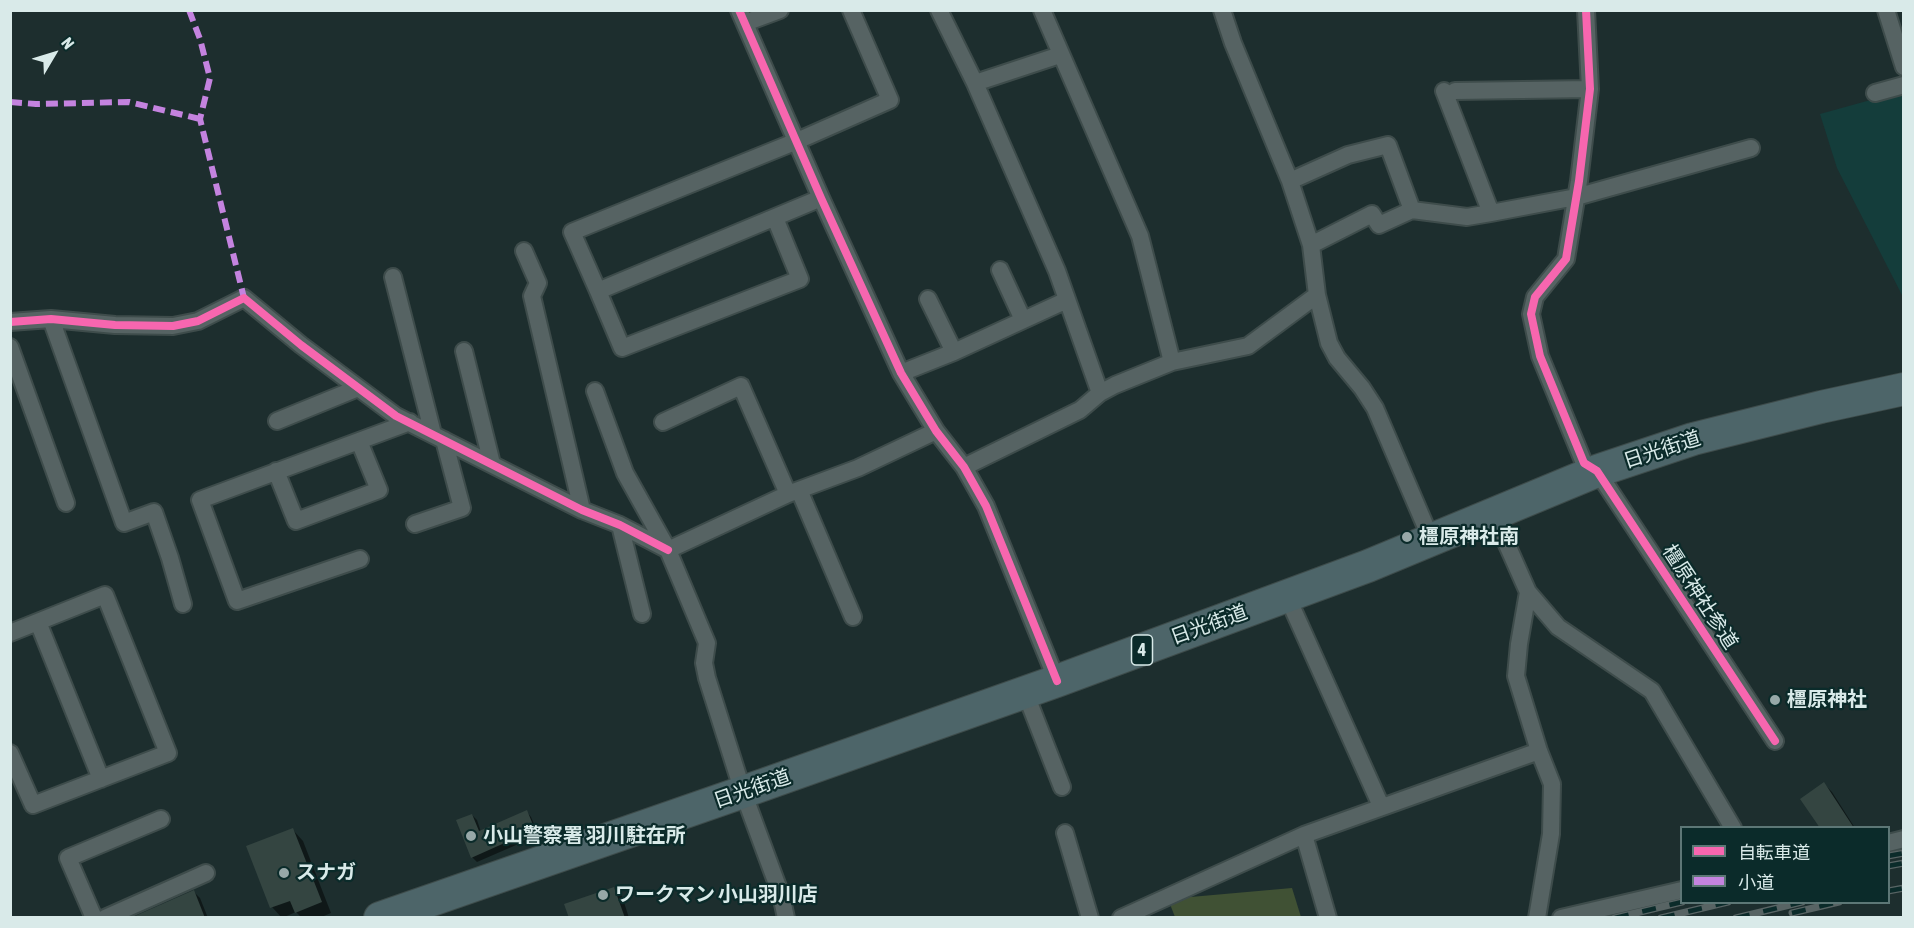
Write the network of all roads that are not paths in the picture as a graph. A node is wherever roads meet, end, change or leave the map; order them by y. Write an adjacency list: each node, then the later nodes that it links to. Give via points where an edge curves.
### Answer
1 (780, 10): 8 (street)
2 (851, 10): 16 (street, via 890,100)
3 (939, 10): 12 (street)
4 (1042, 10): 10 (street)
5 (1222, 10): 18 (street)
6 (1586, 10): 14 (street, 橿原神社参道)
7 (1886, 10): 9 (street)
8 (742, 17): 16 (street)
9 (1898, 29): 11 (street)
10 (1060, 55): 12 (street); 38 (street, via 1140,236)
11 (1904, 67)
12 (975, 83): 31 (street)
13 (1904, 85): 15 (street)
14 (1590, 88): 19 (street, 橿原神社参道); 22 (street, via 1449,91)
15 (1875, 93)
16 (797, 141): 20 (street); 28 (street, via 572,232)
17 (1751, 148): 19 (street)
18 (1290, 181): 21 (street, via 1348,155 1388,145); 24 (street)
19 (1576, 197): 22 (street); 53 (street, 橿原神社参道, via 1566,259 1535,297 1531,314 1540,356 1584,463)
20 (821, 198): 23 (street); 39 (street)
21 (1412, 210): 22 (street, via 1467,217); 24 (street, via 1378,225 1372,214)
22 (1491, 213)
23 (775, 218): 28 (street); 28 (street, via 800,279 622,348)
24 (1311, 245): 29 (street)
25 (524, 251): 56 (street, via 538,282 532,296)
26 (1000, 270): 33 (street)
27 (393, 278): 48 (street)
28 (598, 291)
29 (1317, 295): 38 (street, via 1248,346); 60 (street, via 1329,343 1374,408)
30 (928, 299): 37 (street)
31 (1067, 300): 33 (street); 43 (street)
32 (51, 319): 34 (street); 40 (street, via 173,326 198,321 244,298); 65 (street, via 124,523 154,512)
33 (1023, 320): 37 (street)
34 (10, 322)
35 (10, 347): 55 (street)
36 (464, 351): 50 (street)
37 (954, 352): 39 (street)
38 (1172, 362): 43 (street)
39 (901, 374): 47 (street)
40 (358, 388): 44 (street); 45 (street)
41 (1904, 389): 53 (highway, 日光街道 / 4, via 1693,439)
42 (595, 392): 61 (street, via 625,473)
43 (1100, 393): 51 (street, via 1080,410)
44 (277, 420)
45 (410, 422): 48 (street); 49 (street)
46 (663, 422): 54 (street, via 741,386)
47 (936, 430): 51 (street); 54 (street, via 858,468)
48 (439, 437): 50 (street); 58 (street, via 462,508)
49 (359, 441): 52 (street); 52 (street, via 379,490 296,521)
50 (492, 464): 56 (street)
51 (964, 467): 70 (street, via 986,506)
52 (276, 471): 62 (street, via 200,500 237,601)
53 (1597, 471): 57 (highway, 日光街道 / 4); 72 (street, 橿原神社参道)
54 (793, 492): 61 (street); 67 (street)
55 (66, 503)
56 (582, 510): 59 (street)
57 (1493, 513): 60 (highway, 日光街道 / 4); 63 (street)
58 (415, 524)
59 (620, 525): 61 (street); 66 (street)
60 (1431, 539): 64 (highway, 日光街道 / 4)
61 (668, 550): 77 (street, via 707,643 706,678)
62 (360, 559)
63 (1528, 592): 73 (street, via 1516,676); 80 (street, via 1558,627 1652,691)
64 (1287, 596): 70 (highway, 日光街道 / 4); 78 (street)
65 (183, 604)
66 (642, 614)
67 (853, 617)
68 (38, 622): 69 (street); 75 (street); 75 (street, via 105,595 168,753)
69 (10, 633)
70 (1057, 681): 71 (highway, 日光街道 / 4)
71 (1025, 692): 76 (street); 77 (highway, 日光街道 / 4)
72 (1775, 741)
73 (1539, 751): 78 (street); 92 (street, via 1552,784 1552,804)
74 (10, 753): 75 (street, via 33,805)
75 (101, 779)
76 (1062, 787)
77 (743, 792): 87 (highway, 日光街道 / 4); 88 (street)
78 (1381, 806): 82 (street)
79 (161, 819): 85 (street, via 68,858)
80 (1731, 826)
81 (1065, 832): 89 (street)
82 (1304, 835): 90 (street); 91 (street)
83 (206, 873): 86 (street)
84 (1680, 890): 93 (street)
85 (94, 918)
86 (105, 918)
87 (380, 918)
88 (786, 918)
89 (1090, 918)
90 (1121, 918)
91 (1328, 918)
92 (1537, 918)
93 (1561, 918)

